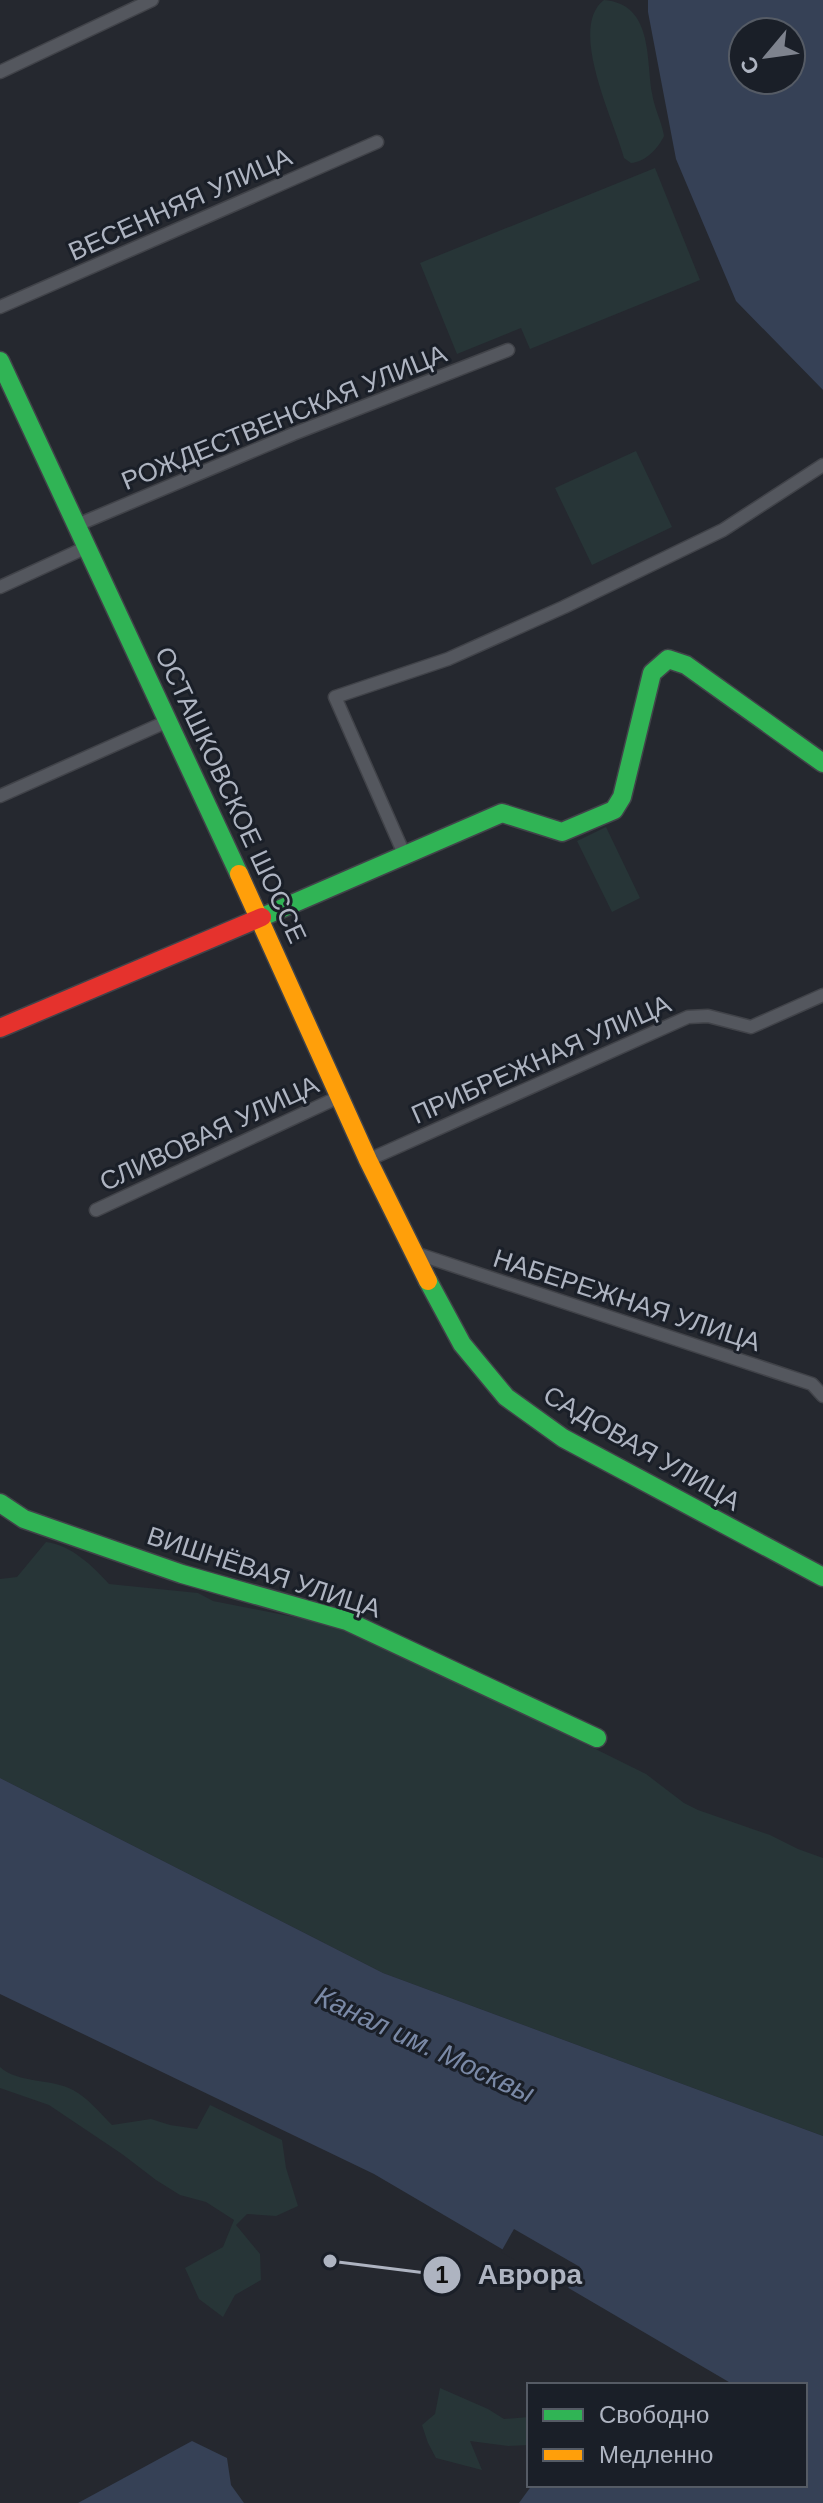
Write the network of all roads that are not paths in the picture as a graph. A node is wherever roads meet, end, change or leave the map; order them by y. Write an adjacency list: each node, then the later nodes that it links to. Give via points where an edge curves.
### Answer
1 (152, 0): 2 (street)
2 (0, 72)
3 (377, 142): 4 (street, ВЕСЕННЯЯ УЛИЦА)
4 (0, 307)
5 (508, 350): 8 (street, РОЖДЕСТВЕНСКАЯ УЛИЦА)
6 (0, 361): 8 (street, ОСТАШКОВСКОЕ ШОССЕ)
7 (823, 465): 14 (street, via 723,530 564,607 448,659 335,697)
8 (77, 525): 9 (street, ОСТАШКОВСКОЕ ШОССЕ)
9 (87, 547): 10 (street); 11 (street, ОСТАШКОВСКОЕ ШОССЕ)
10 (0, 587)
11 (168, 721): 13 (street); 15 (street, ОСТАШКОВСКОЕ ШОССЕ)
12 (823, 763): 14 (street, via 686,665 668,659 652,673 622,797 614,810 562,832 502,813)
13 (0, 796)
14 (405, 856): 15 (street)
15 (260, 919): 17 (street); 18 (street, ОСТАШКОВСКОЕ ШОССЕ)
16 (823, 995): 19 (street, ПРИБРЕЖНАЯ УЛИЦА, via 751,1027 708,1016 688,1017)
17 (0, 1028)
18 (341, 1096): 19 (street, ОСТАШКОВСКОЕ ШОССЕ); 20 (street, СЛИВОВАЯ УЛИЦА)
19 (368, 1160): 21 (street, ОСТАШКОВСКОЕ ШОССЕ)
20 (96, 1210)
21 (412, 1252): 22 (street, НАБЕРЕЖНАЯ УЛИЦА, via 812,1384); 24 (street, САДОВАЯ УЛИЦА, via 462,1344 506,1397 563,1438)
22 (823, 1396)
23 (0, 1503): 25 (street, ВИШНЁВАЯ УЛИЦА, via 24,1519 182,1574 347,1621)
24 (823, 1577)
25 (597, 1738)

